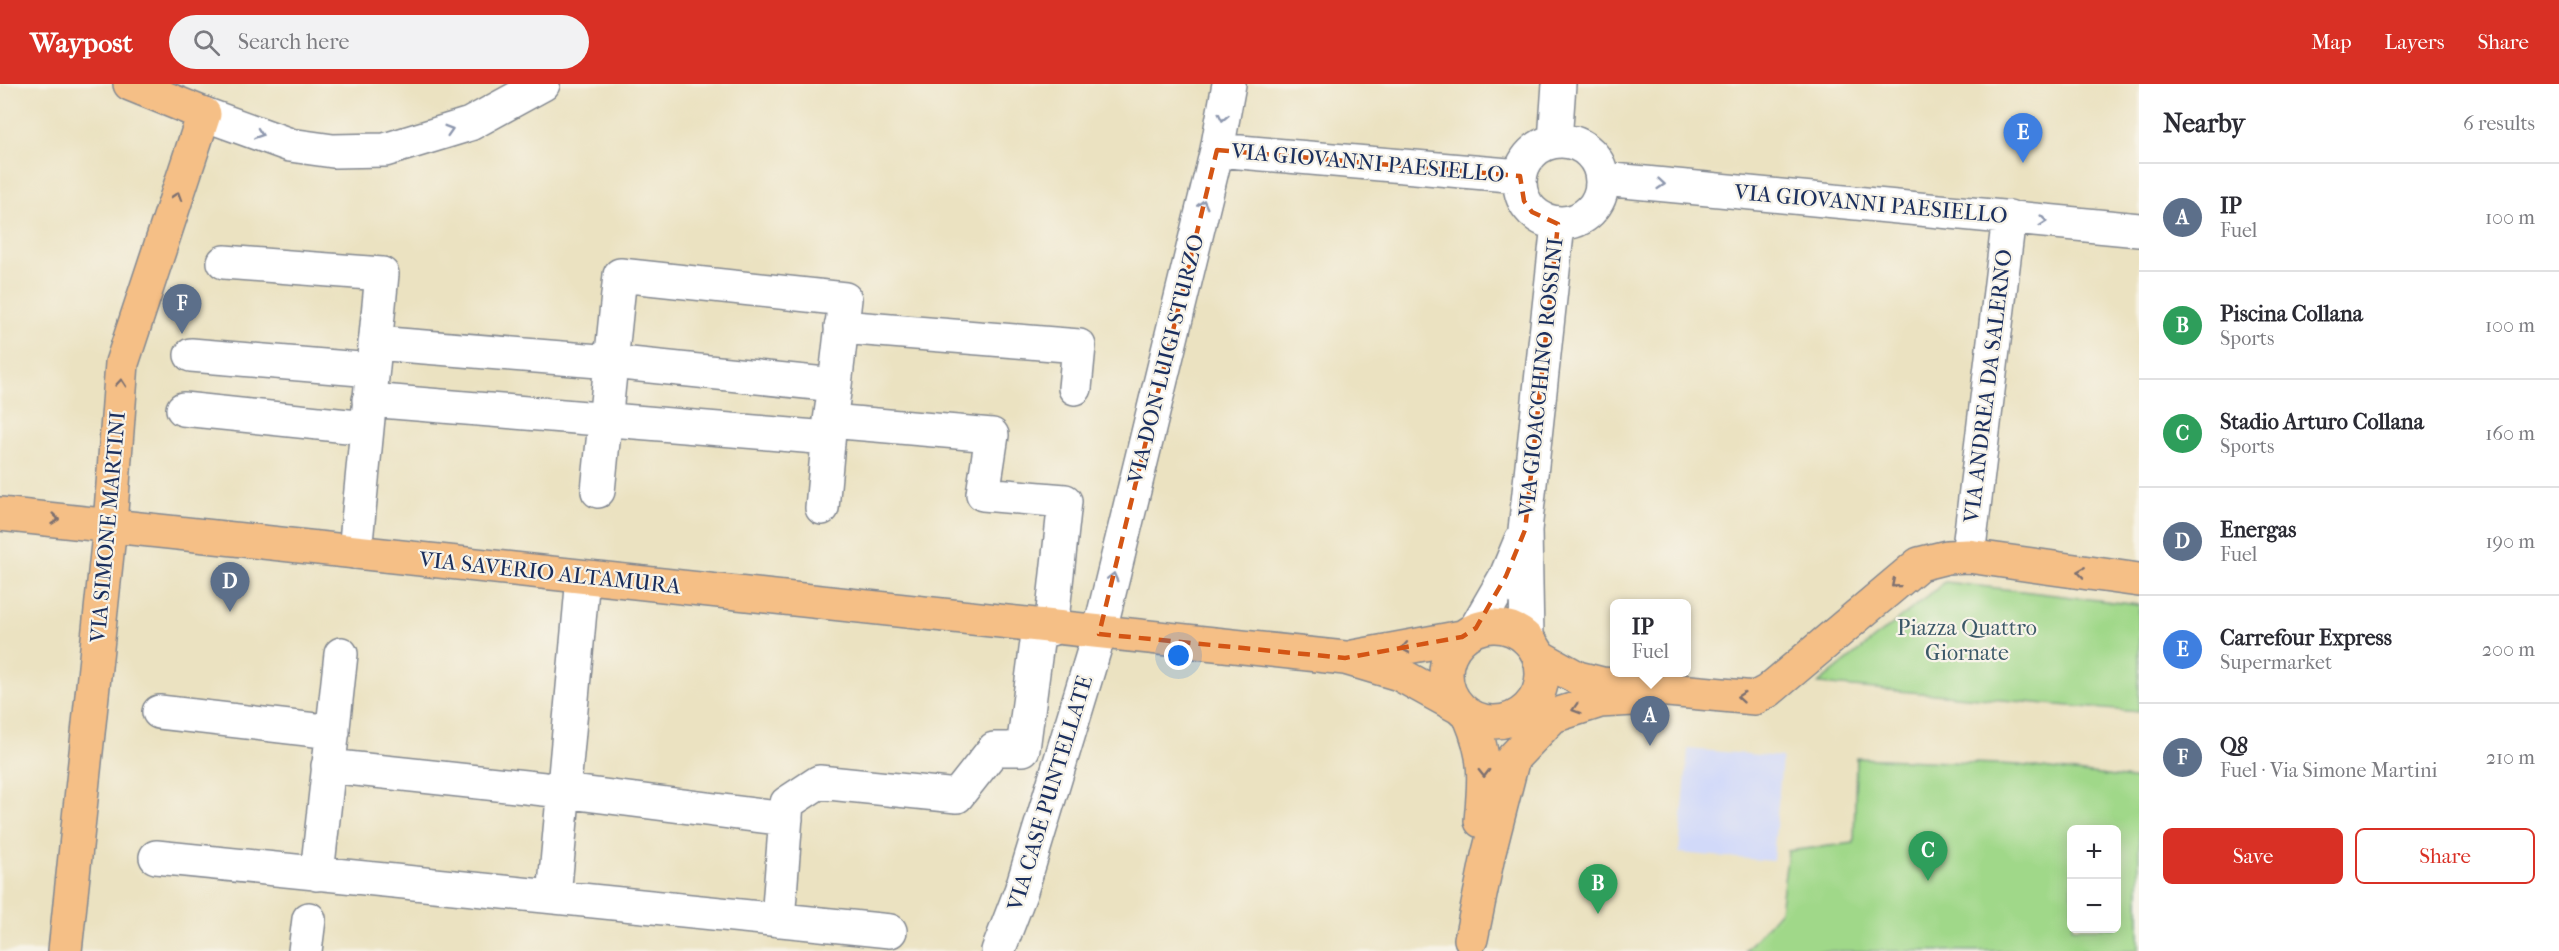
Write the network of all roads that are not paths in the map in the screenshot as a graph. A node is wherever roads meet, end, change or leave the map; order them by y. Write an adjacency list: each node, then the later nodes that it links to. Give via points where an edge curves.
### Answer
1 (130, 84): 5 (main road)
2 (1229, 84): 7 (street, VIA DON LUIGI STURZO, one-way to 7)
3 (1559, 84): 6 (street)
4 (530, 87): 5 (street, one-way to 4, via 290,145 333,151 385,150 470,124)
5 (204, 114): 26 (main road, VIA SIMONE MARTINI, one-way to 5, via 122,363)
6 (1555, 141): 8 (street, via 1532,153); 9 (street, via 1580,145 1591,153)
7 (1216, 150): 8 (street, VIA GIOVANNI PAESIELLO); 34 (street, VIA DON LUIGI STURZO, one-way to 7)
8 (1520, 176): 11 (street, via 1524,201 1532,212)
9 (1603, 179): 10 (street, VIA GIOVANNI PAESIELLO, one-way to 10); 11 (street, via 1602,193 1585,216)
10 (2009, 217): 12 (street, VIA GIOVANNI PAESIELLO, one-way to 12); 29 (street, VIA ANDREA DA SALERNO)
11 (1558, 224): 27 (street, VIA GIOACCHINO ROSSINI)
12 (2139, 230)
13 (224, 262): 17 (street, via 382,274)
14 (841, 327): 16 (street, via 845,299 620,275); 18 (street); 19 (street, via 1079,346)
15 (191, 355): 17 (street)
16 (611, 362): 17 (street); 18 (street); 21 (street)
17 (371, 385): 20 (street); 21 (street); 28 (street)
18 (834, 385): 22 (street)
19 (1075, 388)
20 (183, 409)
21 (605, 418): 22 (street); 23 (street)
22 (829, 430): 24 (street); 32 (street, via 992,435 982,494 1065,501)
23 (598, 491)
24 (822, 508)
25 (0, 514): 26 (main road, VIA SAVERIO ALTAMURA, one-way to 26)
26 (110, 525): 28 (main road, VIA SAVERIO ALTAMURA); 52 (main road, VIA SIMONE MARTINI)
27 (1525, 530): 33 (street, VIA GIOACCHINO ROSSINI, via 1506,576); 35 (street, VIA GIOACCHINO ROSSINI)
28 (355, 552): 30 (main road, VIA SAVERIO ALTAMURA)
29 (1968, 556): 31 (main road, one-way to 29); 38 (main road, one-way to 38, via 1919,564 1764,693 1750,698)
30 (583, 577): 32 (main road, VIA SAVERIO ALTAMURA); 43 (street)
31 (2139, 580)
32 (1045, 628): 34 (main road, VIA SAVERIO ALTAMURA); 44 (street, via 1023,749 994,749 957,796 819,782 787,803)
33 (1469, 633): 35 (main road, via 1490,626 1505,627); 37 (main road, one-way to 37); 40 (main road, via 1446,663 1449,693)
34 (1099, 634): 37 (main road, VIA SAVERIO ALTAMURA); 54 (street, VIA CASE PUNTELLATE, via 1022,891)
35 (1533, 648): 38 (main road, via 1578,678); 40 (main road, via 1542,674 1540,691 1532,705 1503,722 1486,723)
36 (341, 654): 41 (street)
37 (1345, 658): 40 (main road, via 1399,674)
38 (1696, 693): 51 (main road, one-way to 51, via 1600,701 1553,716 1513,758)
39 (159, 712): 41 (street)
40 (1463, 712): 51 (main road, one-way to 51, via 1480,741 1485,782)
41 (333, 732): 42 (street)
42 (328, 766): 43 (street); 46 (street)
43 (563, 791): 44 (street); 47 (street)
44 (786, 819): 49 (street)
45 (156, 858): 46 (street)
46 (317, 874): 47 (street)
47 (554, 897): 49 (street)
48 (309, 919): 53 (street)
49 (778, 920): 50 (street)
50 (890, 931)
51 (1471, 945)
52 (65, 951)
53 (304, 951)
54 (998, 951)

